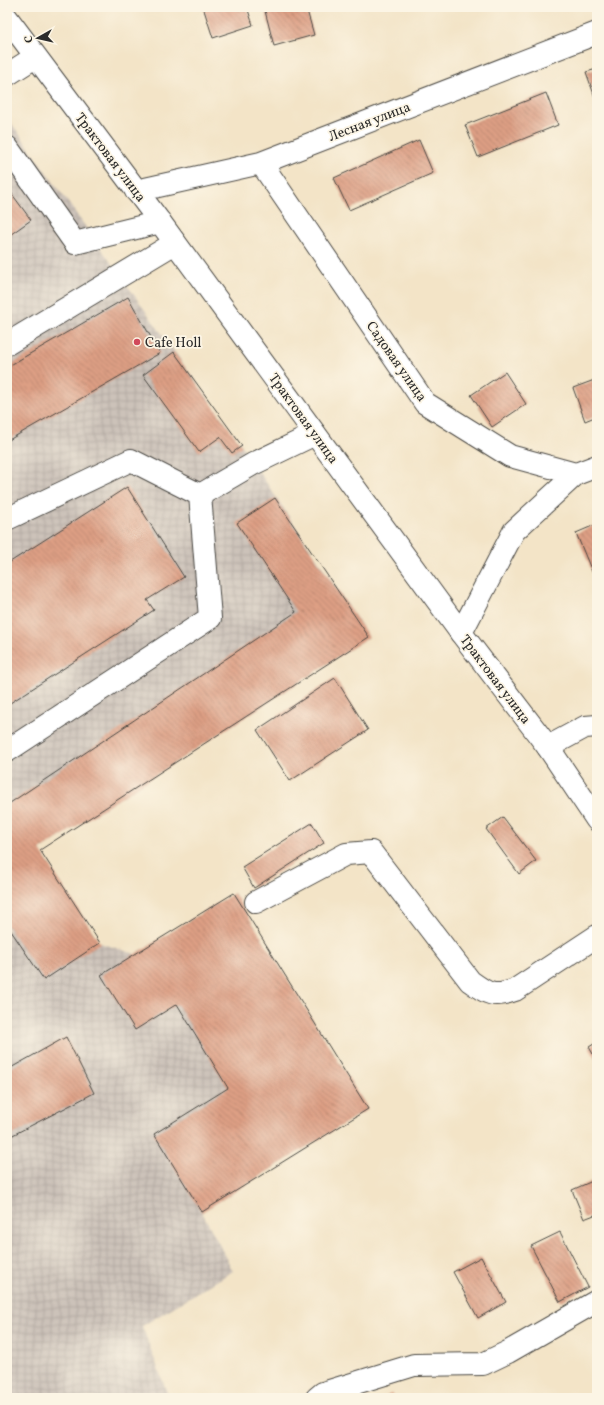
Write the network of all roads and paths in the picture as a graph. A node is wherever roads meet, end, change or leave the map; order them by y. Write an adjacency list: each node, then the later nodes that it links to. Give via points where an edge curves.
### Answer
1 (7, 18): 3 (main road, Трактовая улица)
2 (597, 33): 6 (main road, Лесная улица)
3 (36, 57): 4 (main road); 7 (main road, Трактовая улица)
4 (7, 76)
5 (7, 147): 8 (main road, via 75,243)
6 (261, 163): 7 (main road, Лесная улица); 13 (main road, Садовая улица, via 425,403 510,456)
7 (136, 191): 8 (main road, Трактовая улица)
8 (160, 222): 9 (main road, Трактовая улица)
9 (175, 243): 10 (main road); 11 (main road, Трактовая улица)
10 (7, 344)
11 (315, 434): 14 (main road, via 253,464); 16 (main road, Трактовая улица)
12 (597, 466): 13 (main road)
13 (576, 474): 16 (main road, via 514,531)
14 (200, 495): 15 (main road, via 130,460); 19 (main road, via 210,618)
15 (7, 519)
16 (461, 633): 18 (main road, Трактовая улица)
17 (593, 722): 18 (main road)
18 (548, 747): 20 (main road, Трактовая улица)
19 (7, 751)
20 (597, 820)
21 (256, 902): 22 (main road, via 346,854 370,852 470,981 485,992 502,994 515,990)
22 (597, 936)
23 (597, 1302): 24 (main road, via 483,1364 414,1365)
24 (317, 1398)

